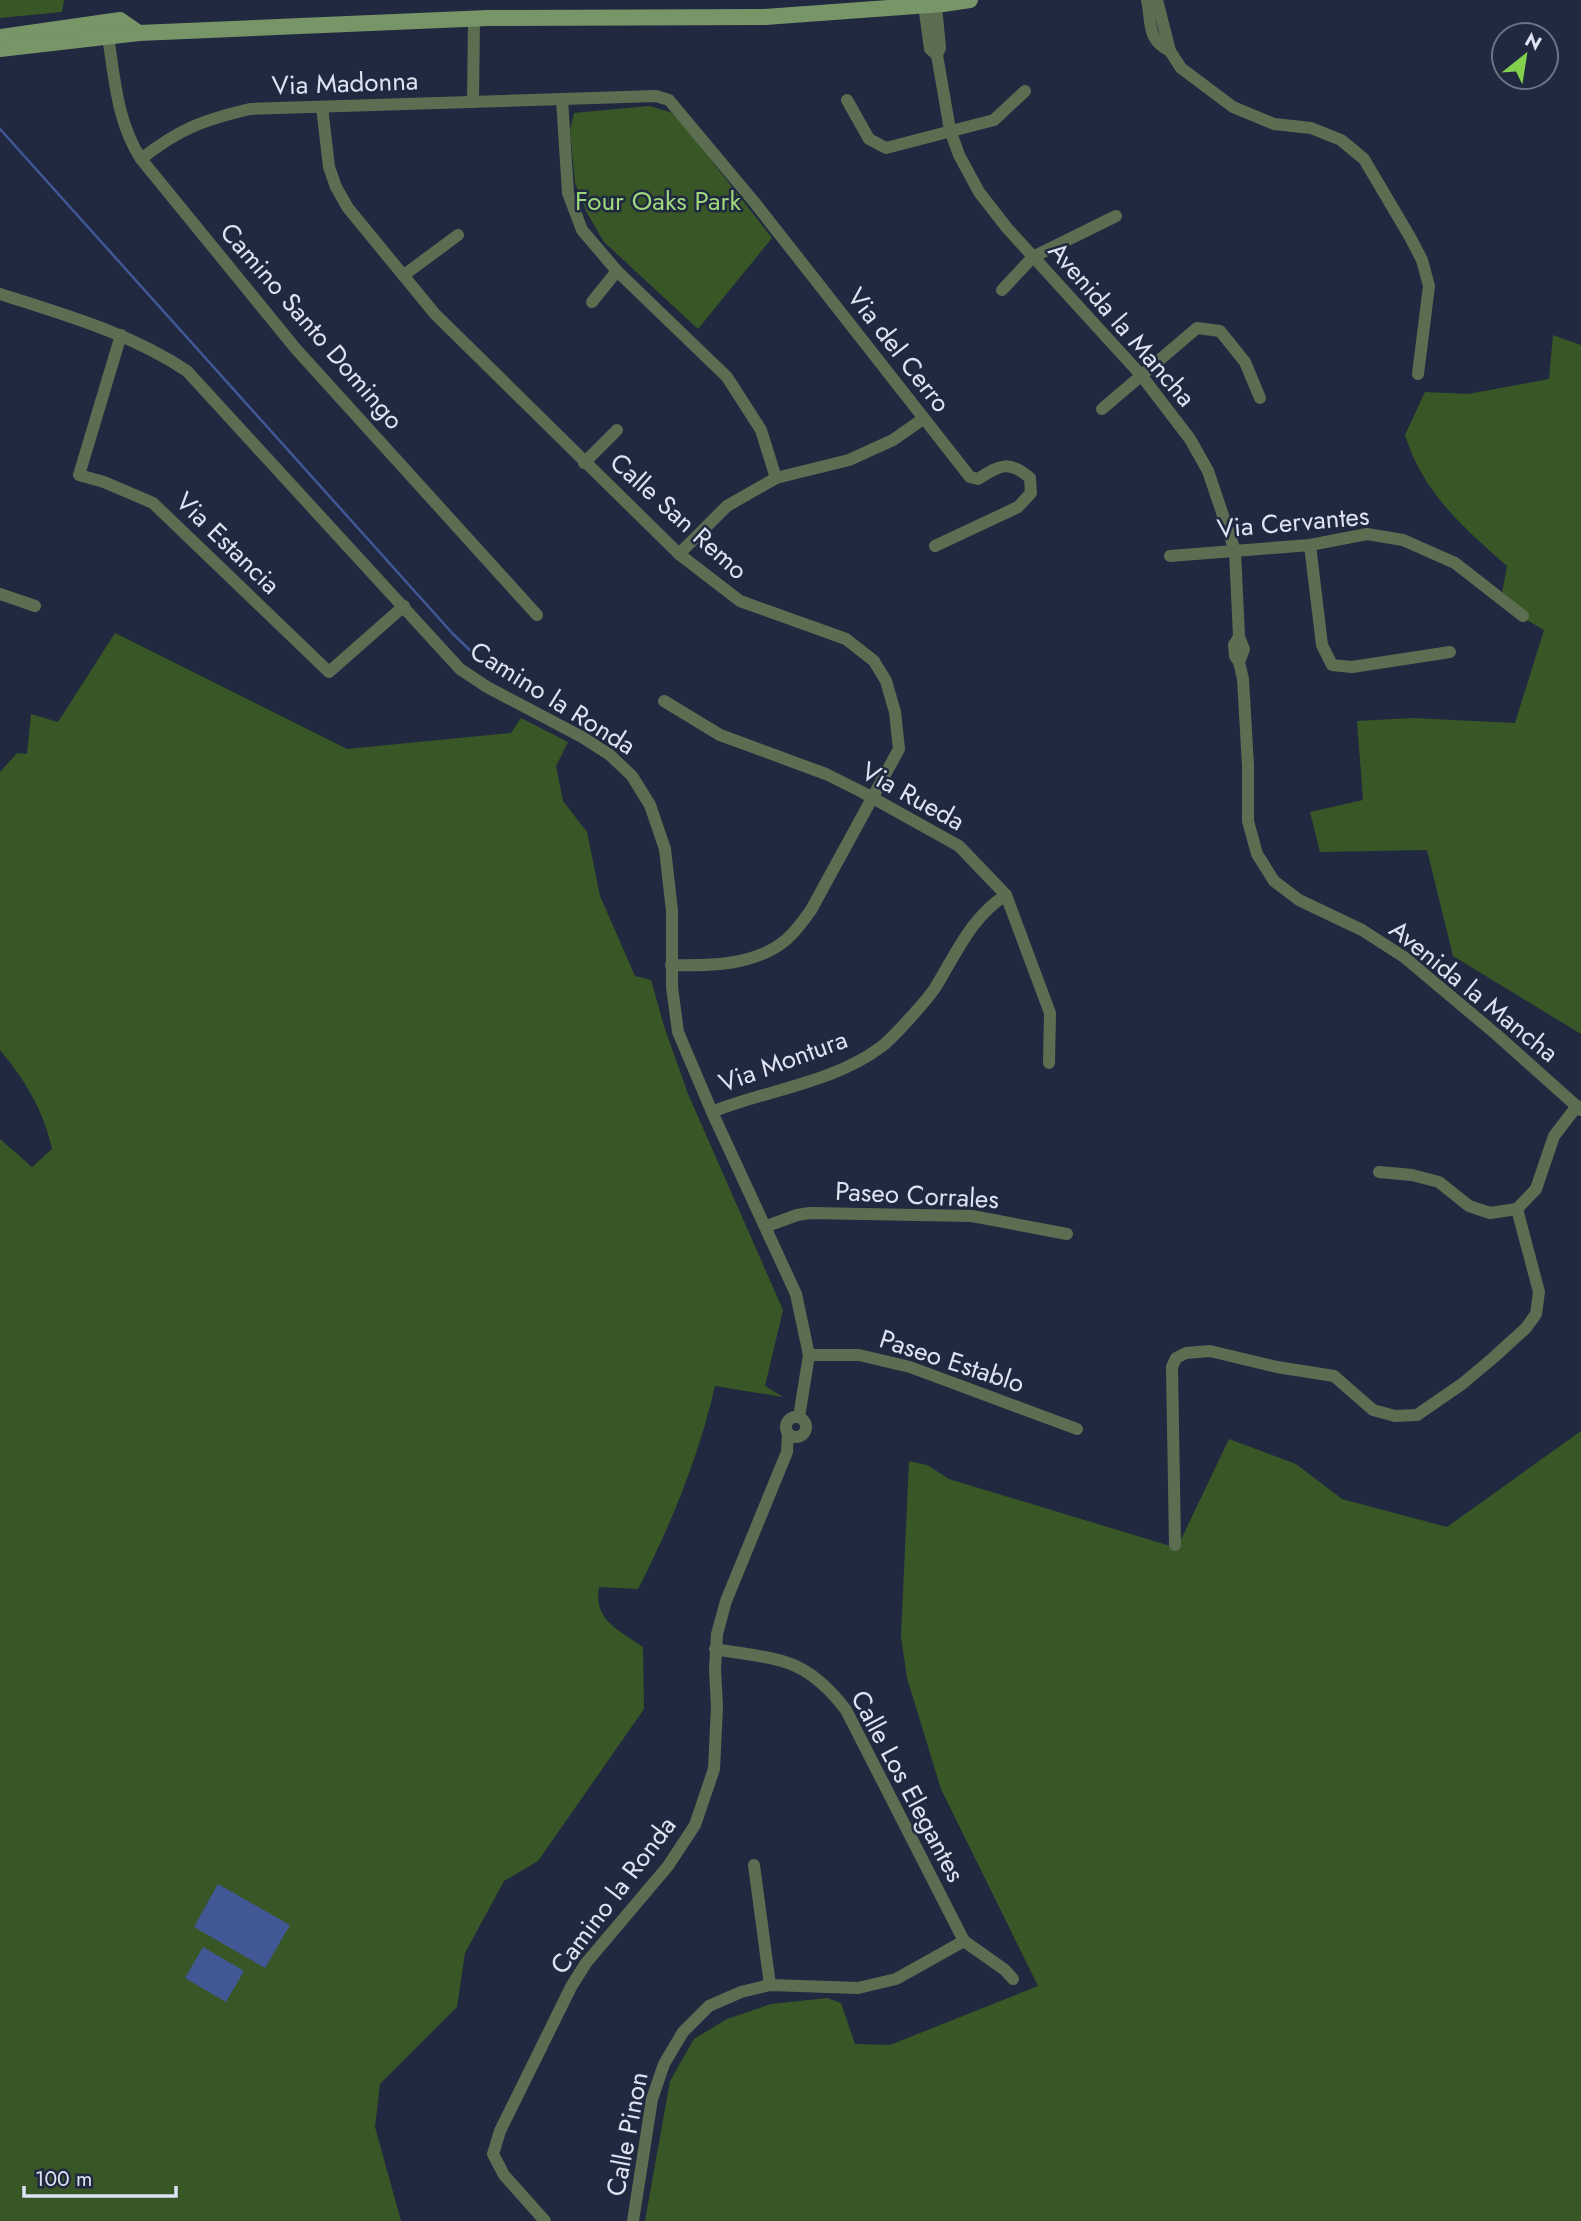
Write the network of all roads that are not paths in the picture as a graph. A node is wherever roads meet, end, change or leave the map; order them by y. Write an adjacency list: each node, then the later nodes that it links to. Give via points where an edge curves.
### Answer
1 (970, 0): 4 (street)
2 (1147, 0): 10 (street, via 1152,35)
3 (1157, 0): 10 (street)
4 (930, 5): 5 (street, via 765,17); 17 (street, Avenida la Mancha, via 930,48 937,55)
5 (474, 18): 6 (street); 15 (street)
6 (139, 33): 7 (street, via 120,20); 8 (street)
7 (0, 37)
8 (108, 37): 9 (street); 18 (street, Camino Santo Domingo, via 122,120)
9 (0, 49)
10 (1170, 51): 29 (street, via 1181,68 1233,107 1274,124 1311,128 1341,140 1364,159 1422,260 1429,286)
11 (1025, 91): 17 (street, via 994,120)
12 (562, 99): 13 (street, Via Madonna, via 656,96); 15 (street, Via Madonna); 22 (street, via 568,193 582,230)
13 (669, 100): 32 (street, Via del Cerro)
14 (846, 100): 17 (street, via 869,139 886,148)
15 (473, 102): 16 (street, Via Madonna)
16 (322, 107): 18 (street, Via Madonna, via 250,109 205,120); 23 (street, Calle San Remo, via 328,167 336,187)
17 (950, 130): 21 (street, Avenida la Mancha, via 979,192)
18 (141, 159): 44 (street, Camino Santo Domingo, via 296,349)
19 (1116, 216): 21 (street)
20 (458, 235): 23 (street)
21 (1033, 257): 24 (street); 28 (street, Avenida la Mancha)
22 (617, 271): 26 (street); 35 (street, via 727,377 761,430)
23 (404, 275): 34 (street, Calle San Remo, via 435,314)
24 (1003, 290)
25 (0, 294): 27 (street, Camino la Ronda)
26 (592, 302)
27 (121, 335): 43 (street, Camino la Ronda, via 187,370); 43 (street, Via Estancia, via 79,475 153,503 329,671)
28 (1141, 374): 30 (street, via 1197,328 1220,331 1245,362); 31 (street); 38 (street, Avenida la Mancha, via 1209,471)
29 (1418, 374)
30 (1260, 398)
31 (1102, 409)
32 (923, 419): 35 (street, via 893,440 849,460); 37 (street, Via del Cerro, via 970,477 978,479 1009,465 1030,478 1031,493 1018,508)
33 (617, 430): 34 (street)
34 (584, 463): 39 (street, Calle San Remo)
35 (776, 478): 39 (street, via 727,506)
36 (1310, 544): 38 (street, Via Cervantes); 45 (street, Via Cervantes, via 1367,534 1403,540 1455,563); 46 (street, via 1322,645 1332,665 1352,667)
37 (936, 546)
38 (1234, 551): 40 (street, Via Cervantes); 52 (street, Avenida la Mancha, via 1239,637 1244,649 1240,662 1248,821 1257,854 1274,881 1299,900 1362,930 1404,957)
39 (679, 554): 48 (street, Calle San Remo, via 740,601 846,639 874,661 895,712 899,749)
40 (1170, 556)
41 (0, 594): 42 (street)
42 (35, 606)
43 (404, 606): 50 (street, Camino la Ronda, via 460,669 582,737 632,776 650,805 666,849)
44 (537, 615)
45 (1523, 616)
46 (1450, 652)
47 (664, 701): 48 (street, Via Rueda, via 720,735 826,774)
48 (873, 797): 49 (street, Via Rueda, via 959,846); 50 (street, Calle San Remo, via 811,909 785,940 758,957)
49 (1006, 895): 51 (street, Via Rueda, via 1050,1013); 53 (street, Via Montura, via 972,925 933,990 882,1046 842,1069)
50 (671, 965): 53 (street, Camino la Ronda, via 678,1032)
51 (1049, 1063)
52 (1579, 1108): 55 (street, via 1554,1136 1535,1189)
53 (712, 1112): 56 (street, Camino la Ronda)
54 (1379, 1172): 55 (street, via 1438,1182 1469,1206 1490,1213)
55 (1517, 1209): 60 (street, via 1539,1292 1536,1314 1493,1358 1418,1415 1395,1416 1373,1410 1334,1376 1210,1351 1175,1358)
56 (767, 1226): 57 (street, Paseo Corrales, via 810,1213 944,1215 988,1218); 58 (street, Camino la Ronda, via 796,1294)
57 (1067, 1234)
58 (808, 1355): 59 (street, Paseo Establo, via 859,1354 910,1367); 61 (street, Camino la Ronda, via 799,1417 788,1421 786,1427 794,1435 792,1449 726,1601)
59 (1077, 1429)
60 (1175, 1545)
61 (715, 1649): 63 (street, Calle Los Elegantes, via 779,1659 801,1668 833,1693 846,1710); 66 (street, Camino la Ronda, via 714,1769 695,1825 571,1987 493,2154 504,2175)
62 (754, 1865): 65 (street)
63 (964, 1941): 64 (street); 65 (street, Calle Pinon, via 895,1979 858,1987)
64 (1013, 1979)
65 (771, 1985): 67 (street, Calle Pinon, via 709,2006 682,2032 652,2099)
66 (545, 2221)
67 (633, 2221)

